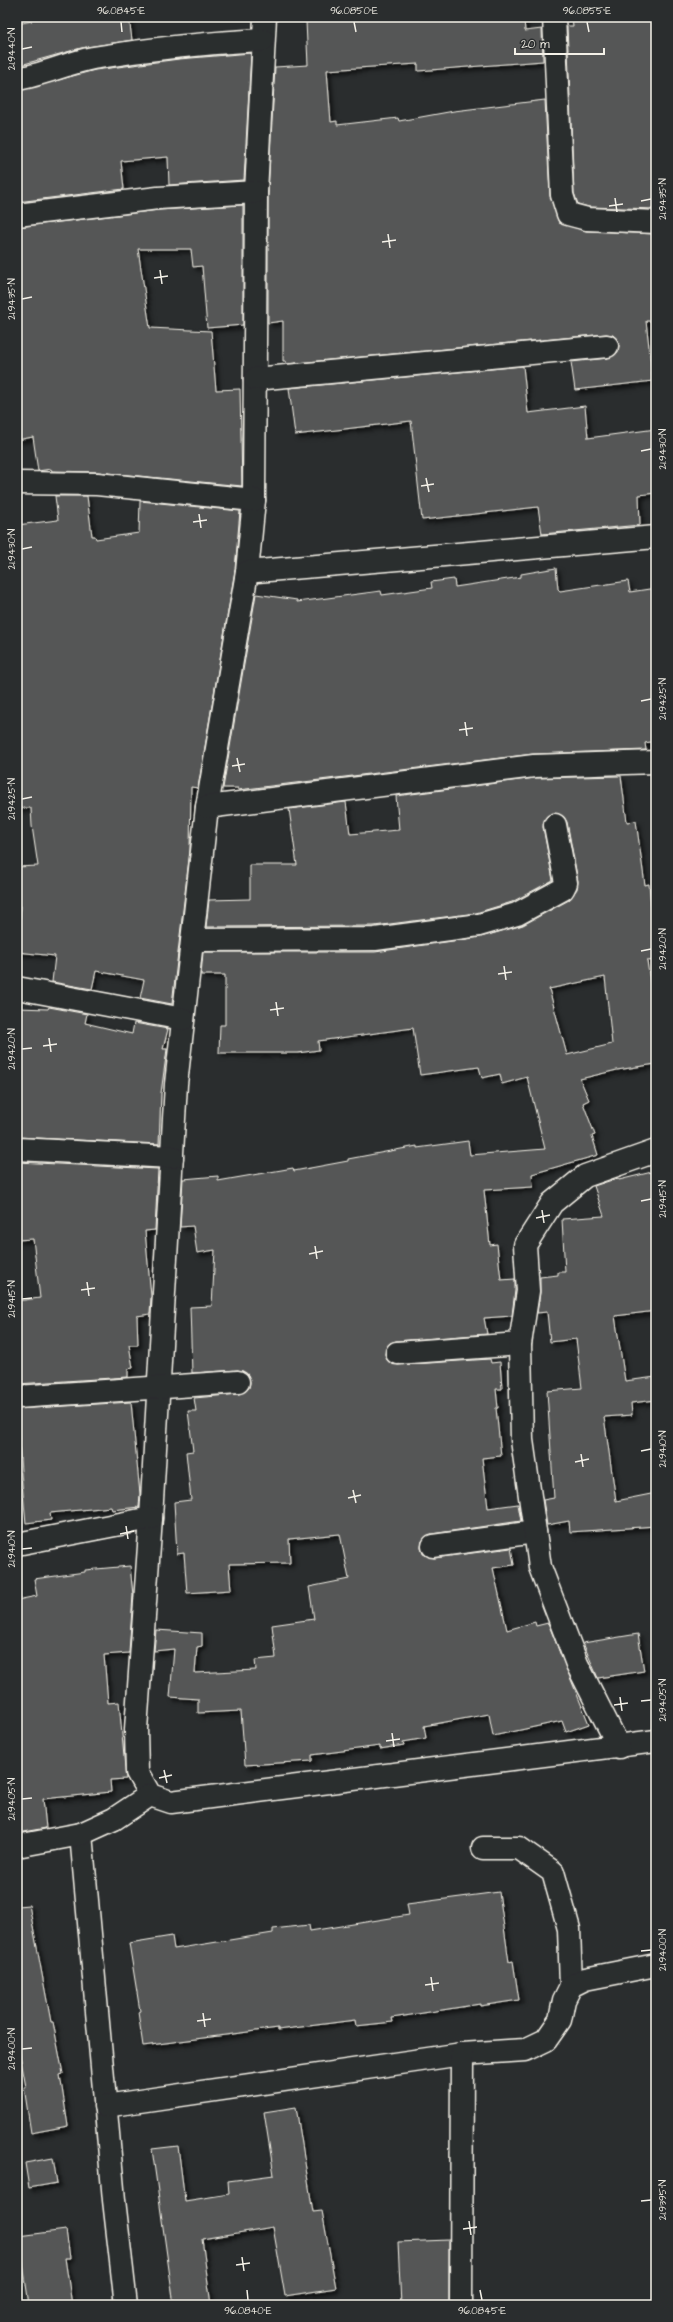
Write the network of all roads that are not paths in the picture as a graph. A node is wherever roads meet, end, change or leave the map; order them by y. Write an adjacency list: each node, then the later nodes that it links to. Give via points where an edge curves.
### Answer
1 (265, 17): 3 (street)
2 (554, 17): 7 (street, via 562,195 568,214 587,219)
3 (263, 40): 4 (street, via 211,43 92,58); 5 (street)
4 (17, 79)
5 (256, 192): 6 (street, via 158,198); 9 (street)
6 (17, 215)
7 (656, 222)
8 (607, 346): 9 (street)
9 (255, 379): 11 (street)
10 (17, 483): 11 (street, via 97,484)
11 (254, 500): 13 (street)
12 (656, 537): 13 (street)
13 (247, 572): 15 (street)
14 (656, 762): 15 (street, via 534,766)
15 (207, 807): 17 (street)
16 (555, 825): 17 (street, via 566,883 563,889 517,914 479,925 375,939)
17 (193, 940): 19 (street)
18 (17, 988): 19 (street)
19 (183, 1018): 22 (street)
20 (17, 1149): 22 (street)
21 (656, 1151): 23 (street, via 585,1176 552,1203 525,1245 528,1291)
22 (172, 1157): 26 (street)
23 (520, 1344): 24 (street); 29 (street, via 522,1440)
24 (396, 1353)
25 (238, 1382): 26 (street)
26 (158, 1387): 27 (street); 28 (street)
27 (17, 1397)
28 (151, 1518): 30 (street); 34 (street, via 136,1729 137,1772)
29 (535, 1532): 31 (street); 33 (street, via 540,1567 576,1664)
30 (17, 1544)
31 (433, 1546)
32 (656, 1741): 33 (street)
33 (619, 1747): 34 (street, via 170,1802)
34 (150, 1795): 35 (street, via 114,1819)
35 (81, 1834): 36 (street); 41 (street)
36 (17, 1846)
37 (483, 1848): 39 (street, via 519,1848 553,1872 569,1929)
38 (656, 1965): 39 (street, via 585,1979)
39 (572, 1986): 40 (street, via 564,2000 560,2020 546,2040 525,2050)
40 (462, 2054): 41 (street); 43 (street)
41 (105, 2106): 42 (street)
42 (126, 2305)
43 (461, 2305)

